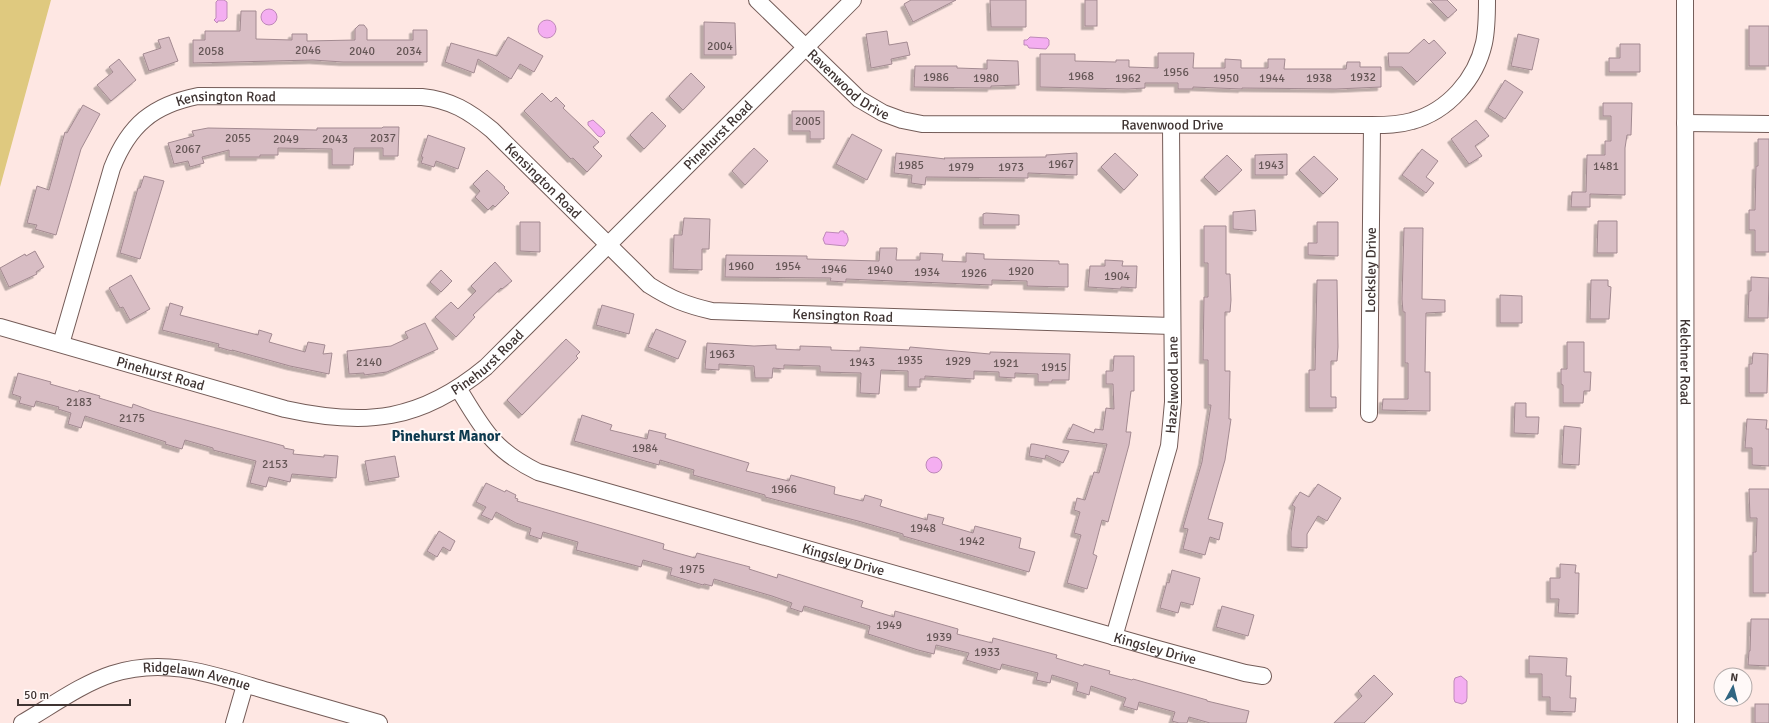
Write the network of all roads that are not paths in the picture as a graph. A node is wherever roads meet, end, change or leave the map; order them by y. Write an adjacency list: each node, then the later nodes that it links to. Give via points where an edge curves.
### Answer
1 (757, 0): 5 (street, Ravenwood Drive)
2 (853, 0): 5 (street, Pinehurst Road)
3 (1487, 0): 9 (street, Ravenwood Drive, via 1487,24 1479,60 1459,91 1446,104 1413,121 1395,125)
4 (1685, 0): 6 (street, Kelchner Road)
5 (805, 46): 8 (street, Ravenwood Drive, via 859,99 883,113 902,120 922,124); 10 (street, Pinehurst Road)
6 (1685, 123): 7 (street); 22 (street, Kelchner Road)
7 (1769, 124)
8 (1171, 125): 9 (street, Ravenwood Drive); 11 (street, Hazelwood Lane)
9 (1372, 125): 15 (street, Locksley Drive)
10 (607, 244): 11 (street, Kensington Road, via 649,285 670,298 712,311); 13 (street, Kensington Road, via 492,130 456,105 422,97 198,96 183,99 155,111 135,126 117,153); 14 (street, Pinehurst Road, via 486,367)
11 (1172, 326): 16 (street, Hazelwood Lane, via 1173,402 1169,446)
12 (0, 327): 13 (street, Pinehurst Road)
13 (61, 344): 14 (street, Pinehurst Road, via 286,409 319,416 360,419 381,417 409,411)
14 (458, 388): 16 (street, Kingsley Drive, via 491,439 505,453 538,472)
15 (1369, 414)
16 (1114, 637): 17 (street, Kingsley Drive)
17 (1263, 676)
18 (245, 685): 19 (street, Ridgelawn Avenue, via 199,671 174,667 136,668 111,674 88,685); 20 (street); 21 (street, Ridgelawn Avenue)
19 (22, 723)
20 (234, 723)
21 (379, 723)
22 (1686, 723)

